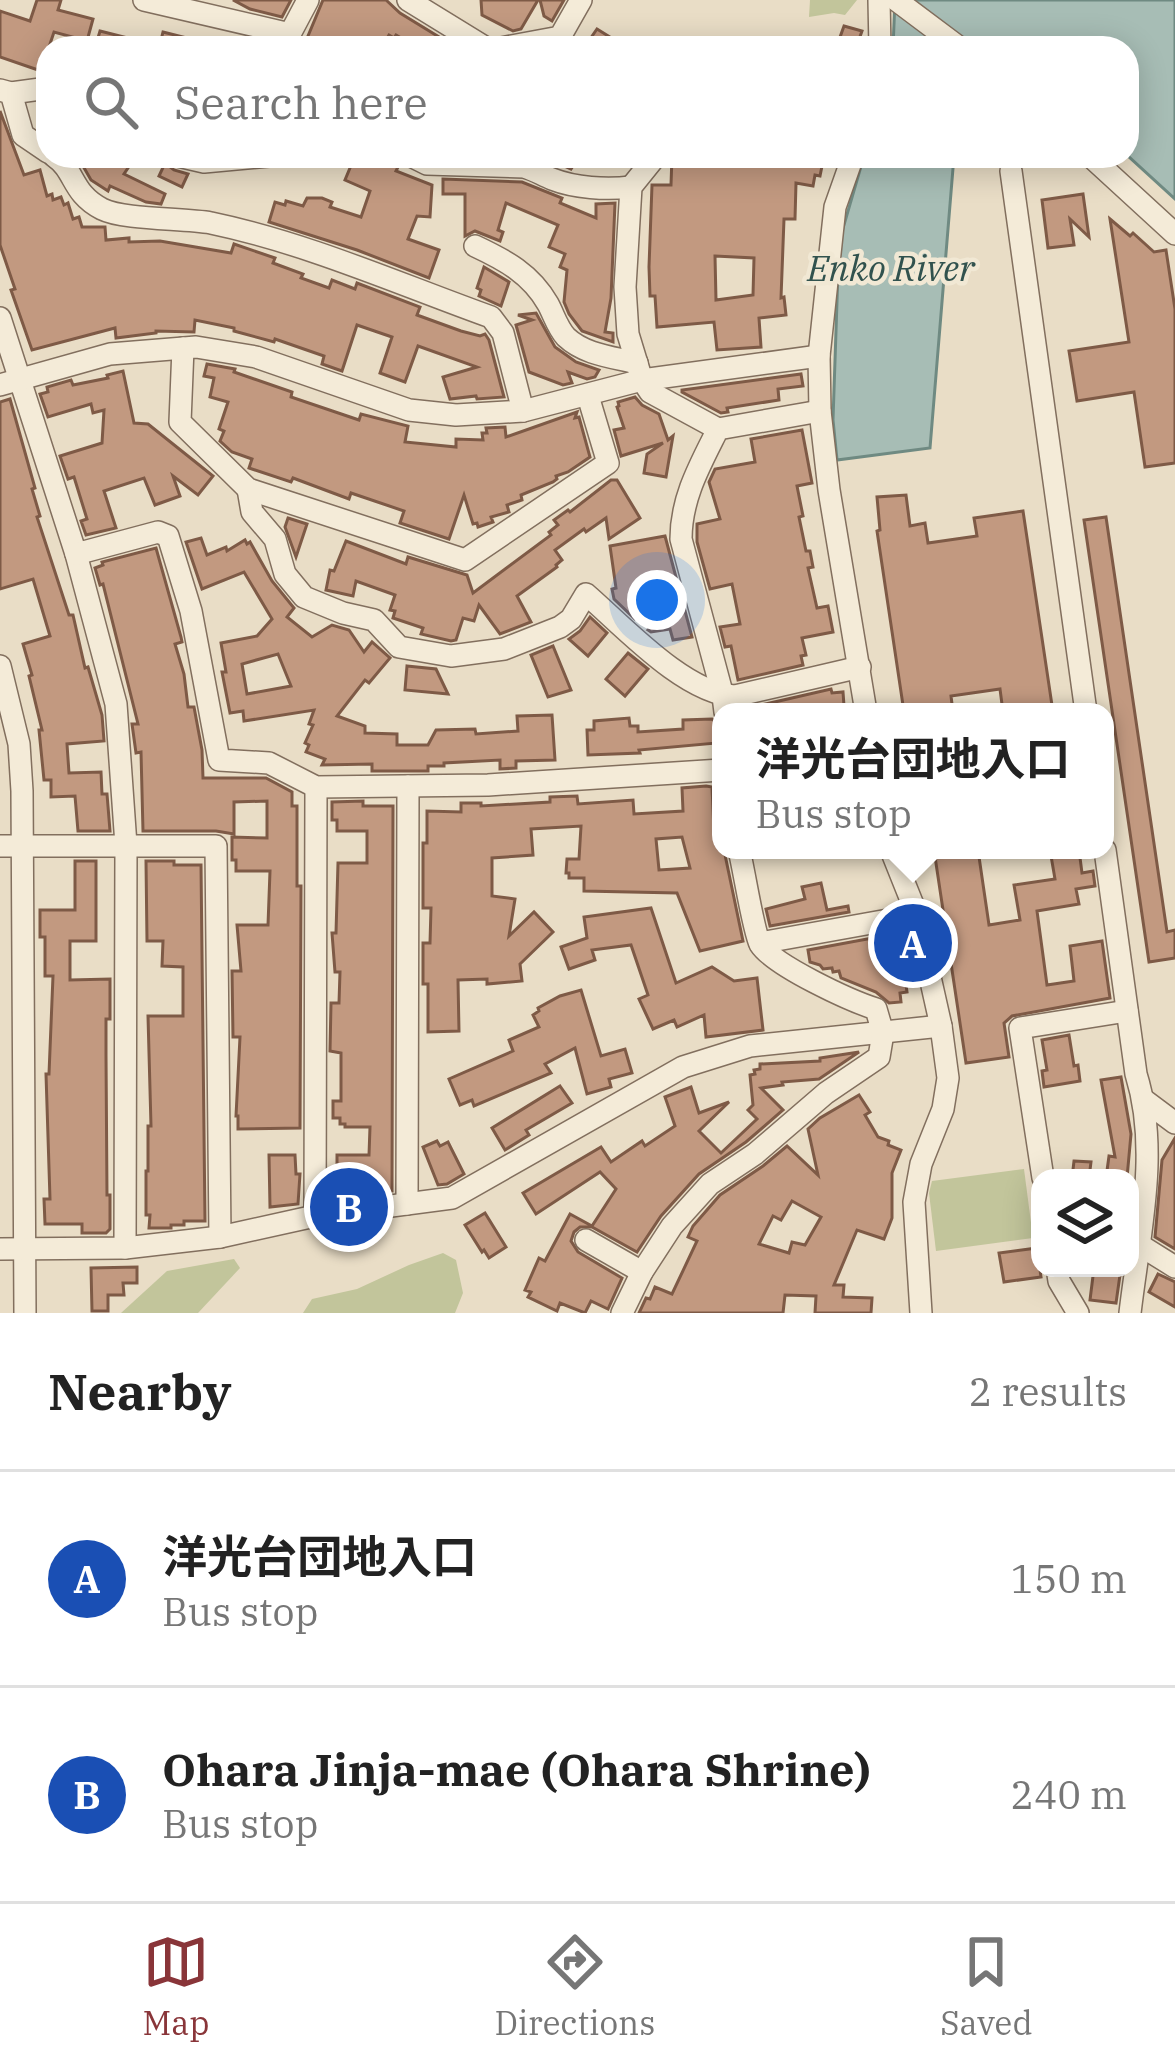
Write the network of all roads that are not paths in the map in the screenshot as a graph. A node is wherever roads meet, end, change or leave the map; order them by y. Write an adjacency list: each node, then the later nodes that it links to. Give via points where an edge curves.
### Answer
1 (144, 0): 7 (street)
2 (308, 0): 7 (street, via 290,34)
3 (408, 0): 8 (street)
4 (581, 0): 9 (street)
5 (879, 0): 10 (street)
6 (896, 0): 11 (street)
7 (189, 6)
8 (466, 36)
9 (561, 36)
10 (880, 36)
11 (944, 36)
12 (36, 89): 13 (street)
13 (6, 92): 14 (street, via 23,135)
14 (36, 144)
15 (66, 168): 30 (street, via 80,194 106,211 209,223 285,243 491,316)
16 (528, 168): 21 (street, via 588,187)
17 (647, 168): 21 (street)
18 (849, 168): 26 (street, via 836,207)
19 (1102, 168): 22 (street)
20 (1011, 171): 41 (street)
21 (631, 188): 27 (street, via 625,287)
22 (1175, 234)
23 (475, 246): 27 (street, via 525,274 566,336)
24 (0, 318): 28 (street)
25 (183, 348): 28 (street, via 110,354); 30 (street, via 256,357 409,410); 33 (street, via 180,422)
26 (819, 356): 27 (street); 31 (street)
27 (640, 371): 29 (street); 32 (street, via 650,392)
28 (10, 383): 34 (street)
29 (588, 396): 30 (street); 33 (street, via 608,463 466,560)
30 (524, 410)
31 (820, 411): 32 (street); 36 (street)
32 (718, 429): 38 (street, via 692,482 681,539)
33 (248, 489): 37 (street, via 252,512 304,597 374,620 399,647 451,656 504,650 560,627 586,594)
34 (76, 554): 44 (street, via 168,536 219,760 269,763); 45 (street, via 116,704)
35 (0, 666): 46 (street, via 19,744)
36 (860, 667): 39 (street); 40 (street)
37 (722, 703)
38 (724, 703)
39 (725, 703)
40 (865, 703)
41 (1084, 703)
42 (712, 771): 43 (street)
43 (408, 786): 44 (street); 58 (street)
44 (316, 787): 59 (street)
45 (126, 845): 46 (street); 61 (street, via 215,846); 64 (street)
46 (11, 846): 65 (street)
47 (742, 859): 51 (street)
48 (894, 859): 50 (street)
49 (1106, 859): 52 (street)
50 (916, 915): 51 (street); 53 (street)
51 (760, 943): 54 (street, via 816,983 876,1009)
52 (1127, 1011): 55 (street); 57 (street, via 1020,1028)
53 (941, 1026): 54 (street); 73 (street, via 948,1078 914,1202)
54 (883, 1033): 58 (street, via 750,1046 683,1067 452,1198); 68 (street, via 879,1057 710,1184)
55 (1144, 1100): 56 (street); 60 (street, via 1149,1148)
56 (1175, 1123)
57 (1042, 1169)
58 (407, 1204): 59 (street)
59 (315, 1216): 61 (street)
60 (1139, 1235)
61 (220, 1237): 64 (street)
62 (586, 1240): 68 (street)
63 (1139, 1245): 67 (street)
64 (125, 1248): 65 (street)
65 (25, 1249): 66 (street); 71 (street)
66 (0, 1250)
67 (1175, 1267)
68 (641, 1273): 72 (street)
69 (1058, 1277): 74 (street)
70 (1134, 1277): 75 (street)
71 (25, 1313)
72 (622, 1313)
73 (921, 1313)
74 (1078, 1313)
75 (1130, 1313)

